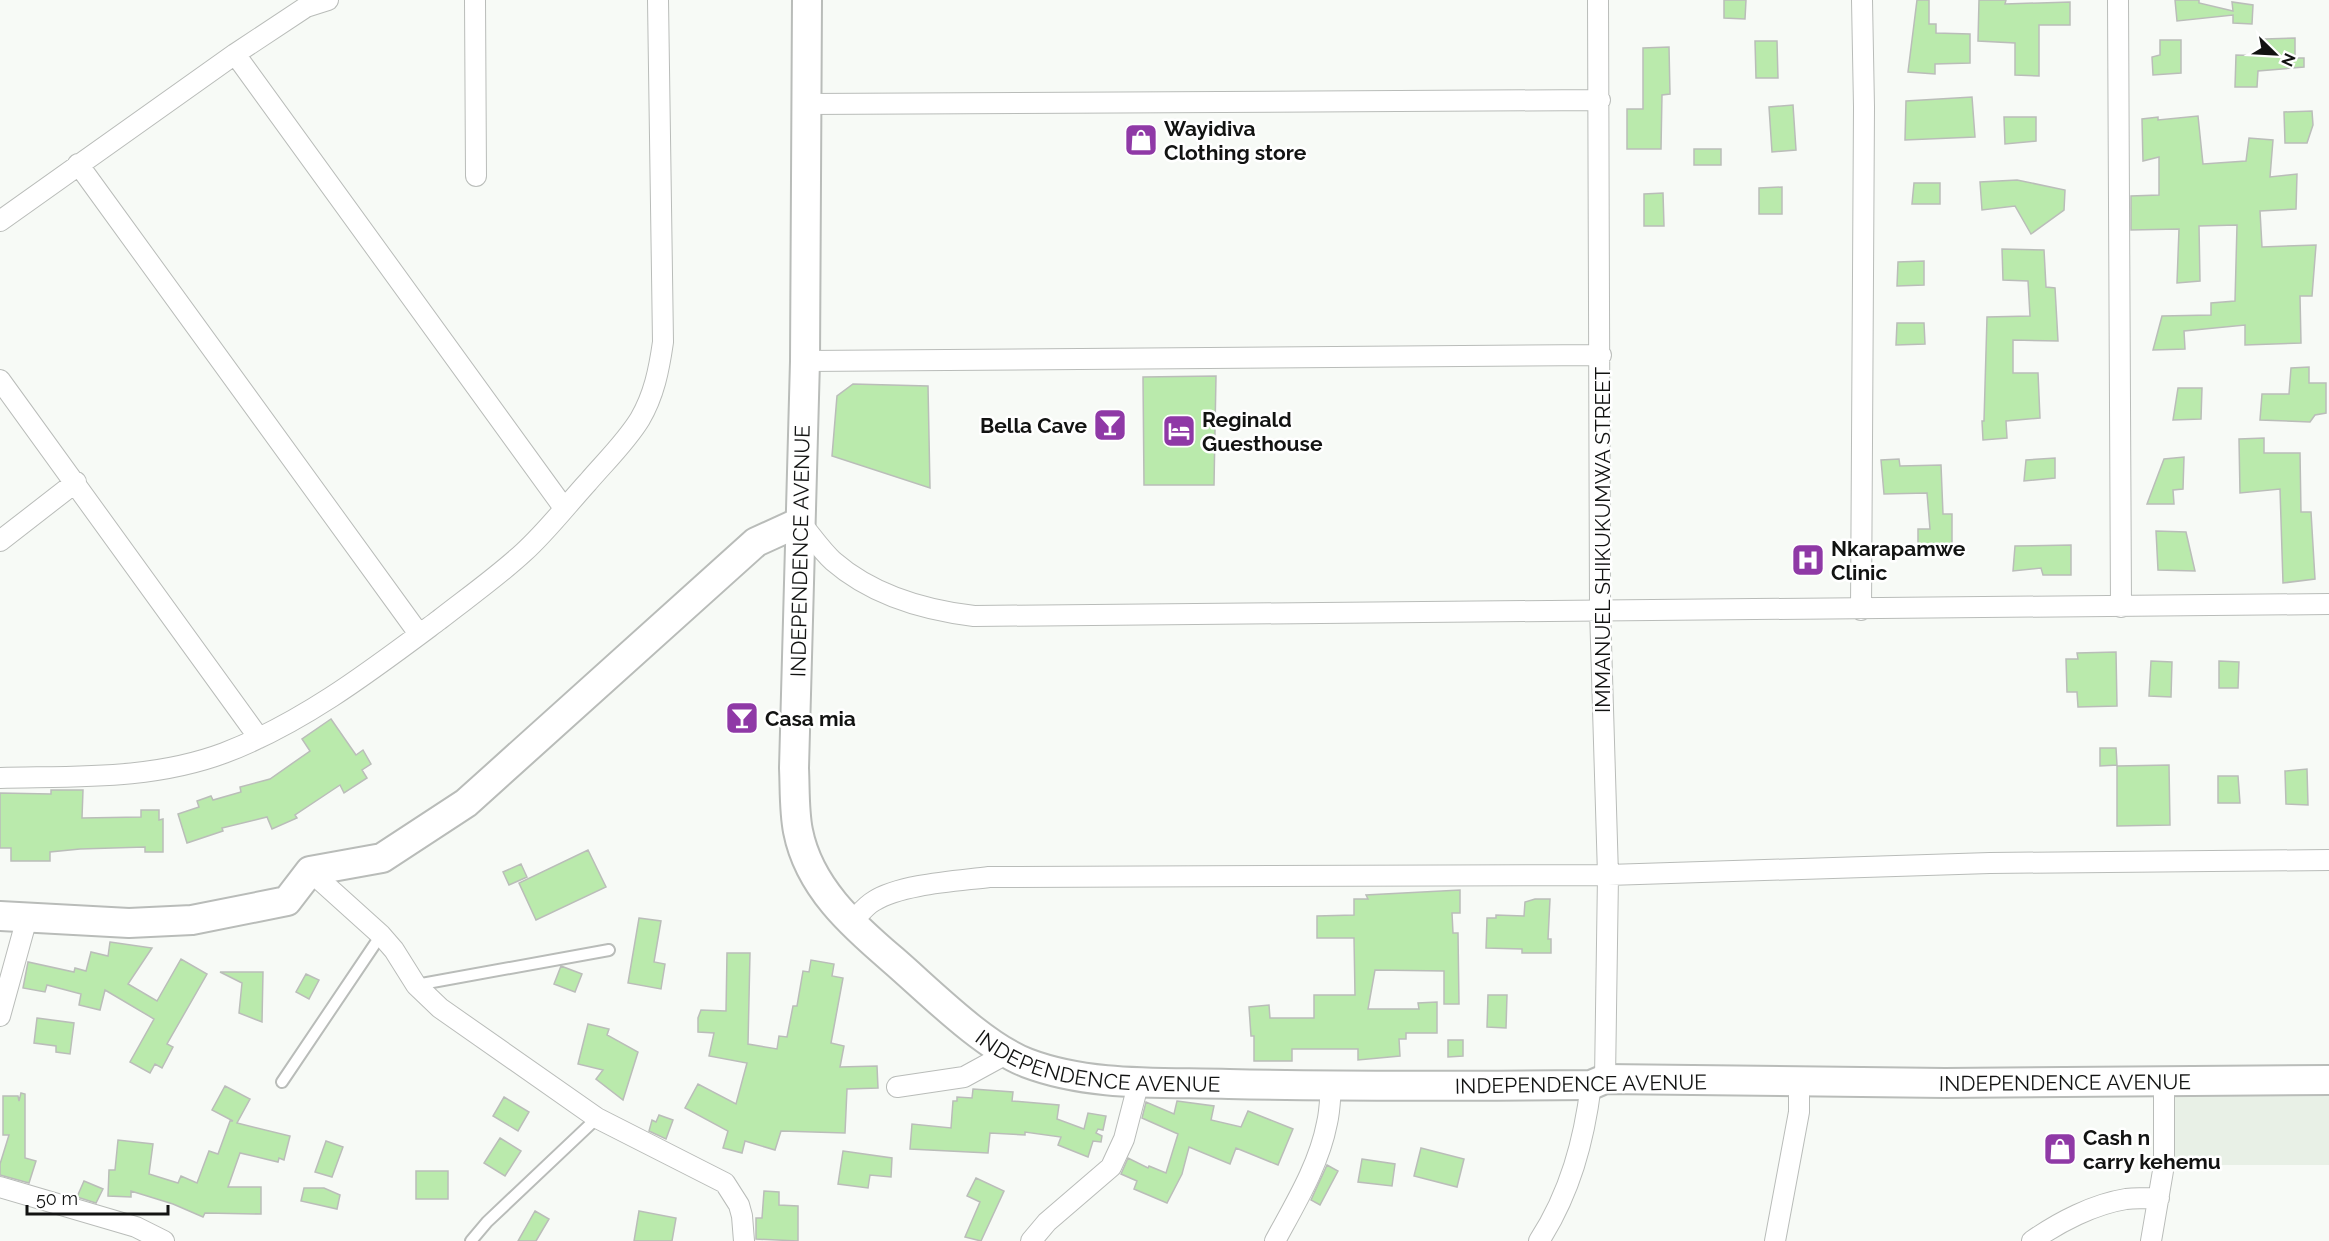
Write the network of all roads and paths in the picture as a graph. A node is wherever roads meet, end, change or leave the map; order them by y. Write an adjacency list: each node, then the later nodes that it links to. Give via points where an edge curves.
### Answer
1 (328, 0): 8 (street, via 306,7)
2 (475, 0): 12 (street)
3 (658, 0): 18 (street, via 663,342 659,369 652,396 639,421)
4 (807, 0): 10 (street, INDEPENDENCE AVENUE)
5 (1598, 0): 9 (street, IMMANUEL SHIKUKUMWA STREET)
6 (1862, 0): 24 (street)
7 (2118, 0): 22 (street)
8 (235, 54): 11 (street); 18 (street)
9 (1600, 100): 10 (street); 14 (street, IMMANUEL SHIKUKUMWA STREET)
10 (806, 104): 15 (street, INDEPENDENCE AVENUE)
11 (78, 164): 13 (street); 25 (street)
12 (476, 176)
13 (0, 221)
14 (1601, 355): 15 (street); 23 (street, IMMANUEL SHIKUKUMWA STREET)
15 (805, 361): 19 (street, INDEPENDENCE AVENUE)
16 (0, 380): 17 (street)
17 (76, 482): 20 (street); 26 (street)
18 (564, 508): 25 (street, via 525,552)
19 (800, 522): 23 (street, via 833,561 877,589 924,608 974,616); 29 (street, via 756,542 466,803 382,858); 32 (street, INDEPENDENCE AVENUE, via 795,808 798,831 812,872)
20 (0, 541)
21 (2329, 604): 22 (street)
22 (2121, 607): 24 (street)
23 (1600, 609): 24 (street); 30 (street, IMMANUEL SHIKUKUMWA STREET)
24 (1861, 610)
25 (419, 634): 26 (street, via 339,692)
26 (259, 738): 27 (street, via 222,753 145,773)
27 (0, 778)
28 (2329, 860): 30 (street, via 1990,863)
29 (310, 871): 31 (street, via 287,901 192,920 129,923); 33 (street)
30 (1608, 875): 32 (street, via 989,877 883,896); 41 (street, IMMANUEL SHIKUKUMWA STREET)
31 (14, 917): 36 (street)
32 (851, 923): 37 (street, INDEPENDENCE AVENUE, via 972,1028)
33 (381, 935): 35 (street); 40 (lane)
34 (609, 950): 35 (lane)
35 (416, 985): 46 (street, via 440,1008)
36 (0, 1016)
37 (1008, 1053): 39 (street, INDEPENDENCE AVENUE, via 1054,1072); 45 (street, via 964,1077)
38 (2329, 1080): 42 (street, INDEPENDENCE AVENUE)
39 (1139, 1081): 44 (street, INDEPENDENCE AVENUE); 52 (street, via 1124,1139 1110,1167)
40 (282, 1082)
41 (1598, 1082): 43 (street, INDEPENDENCE AVENUE); 44 (street, INDEPENDENCE AVENUE); 54 (street, IMMANUEL SHIKUKUMWA STREET, via 1579,1154 1557,1210)
42 (2164, 1082): 43 (street, INDEPENDENCE AVENUE); 48 (street, via 2164,1165)
43 (1799, 1083): 55 (street, via 1799,1112)
44 (1331, 1086): 53 (street, via 1322,1143)
45 (897, 1087)
46 (597, 1118): 50 (lane); 51 (street, via 725,1183 739,1205)
47 (0, 1188): 49 (street, via 136,1227)
48 (2159, 1198): 56 (street, via 2124,1200 2096,1208); 57 (street)
49 (164, 1241)
50 (471, 1241)
51 (744, 1241)
52 (1031, 1241)
53 (1275, 1241)
54 (1539, 1241)
55 (1775, 1241)
56 (2032, 1241)
57 (2151, 1241)

